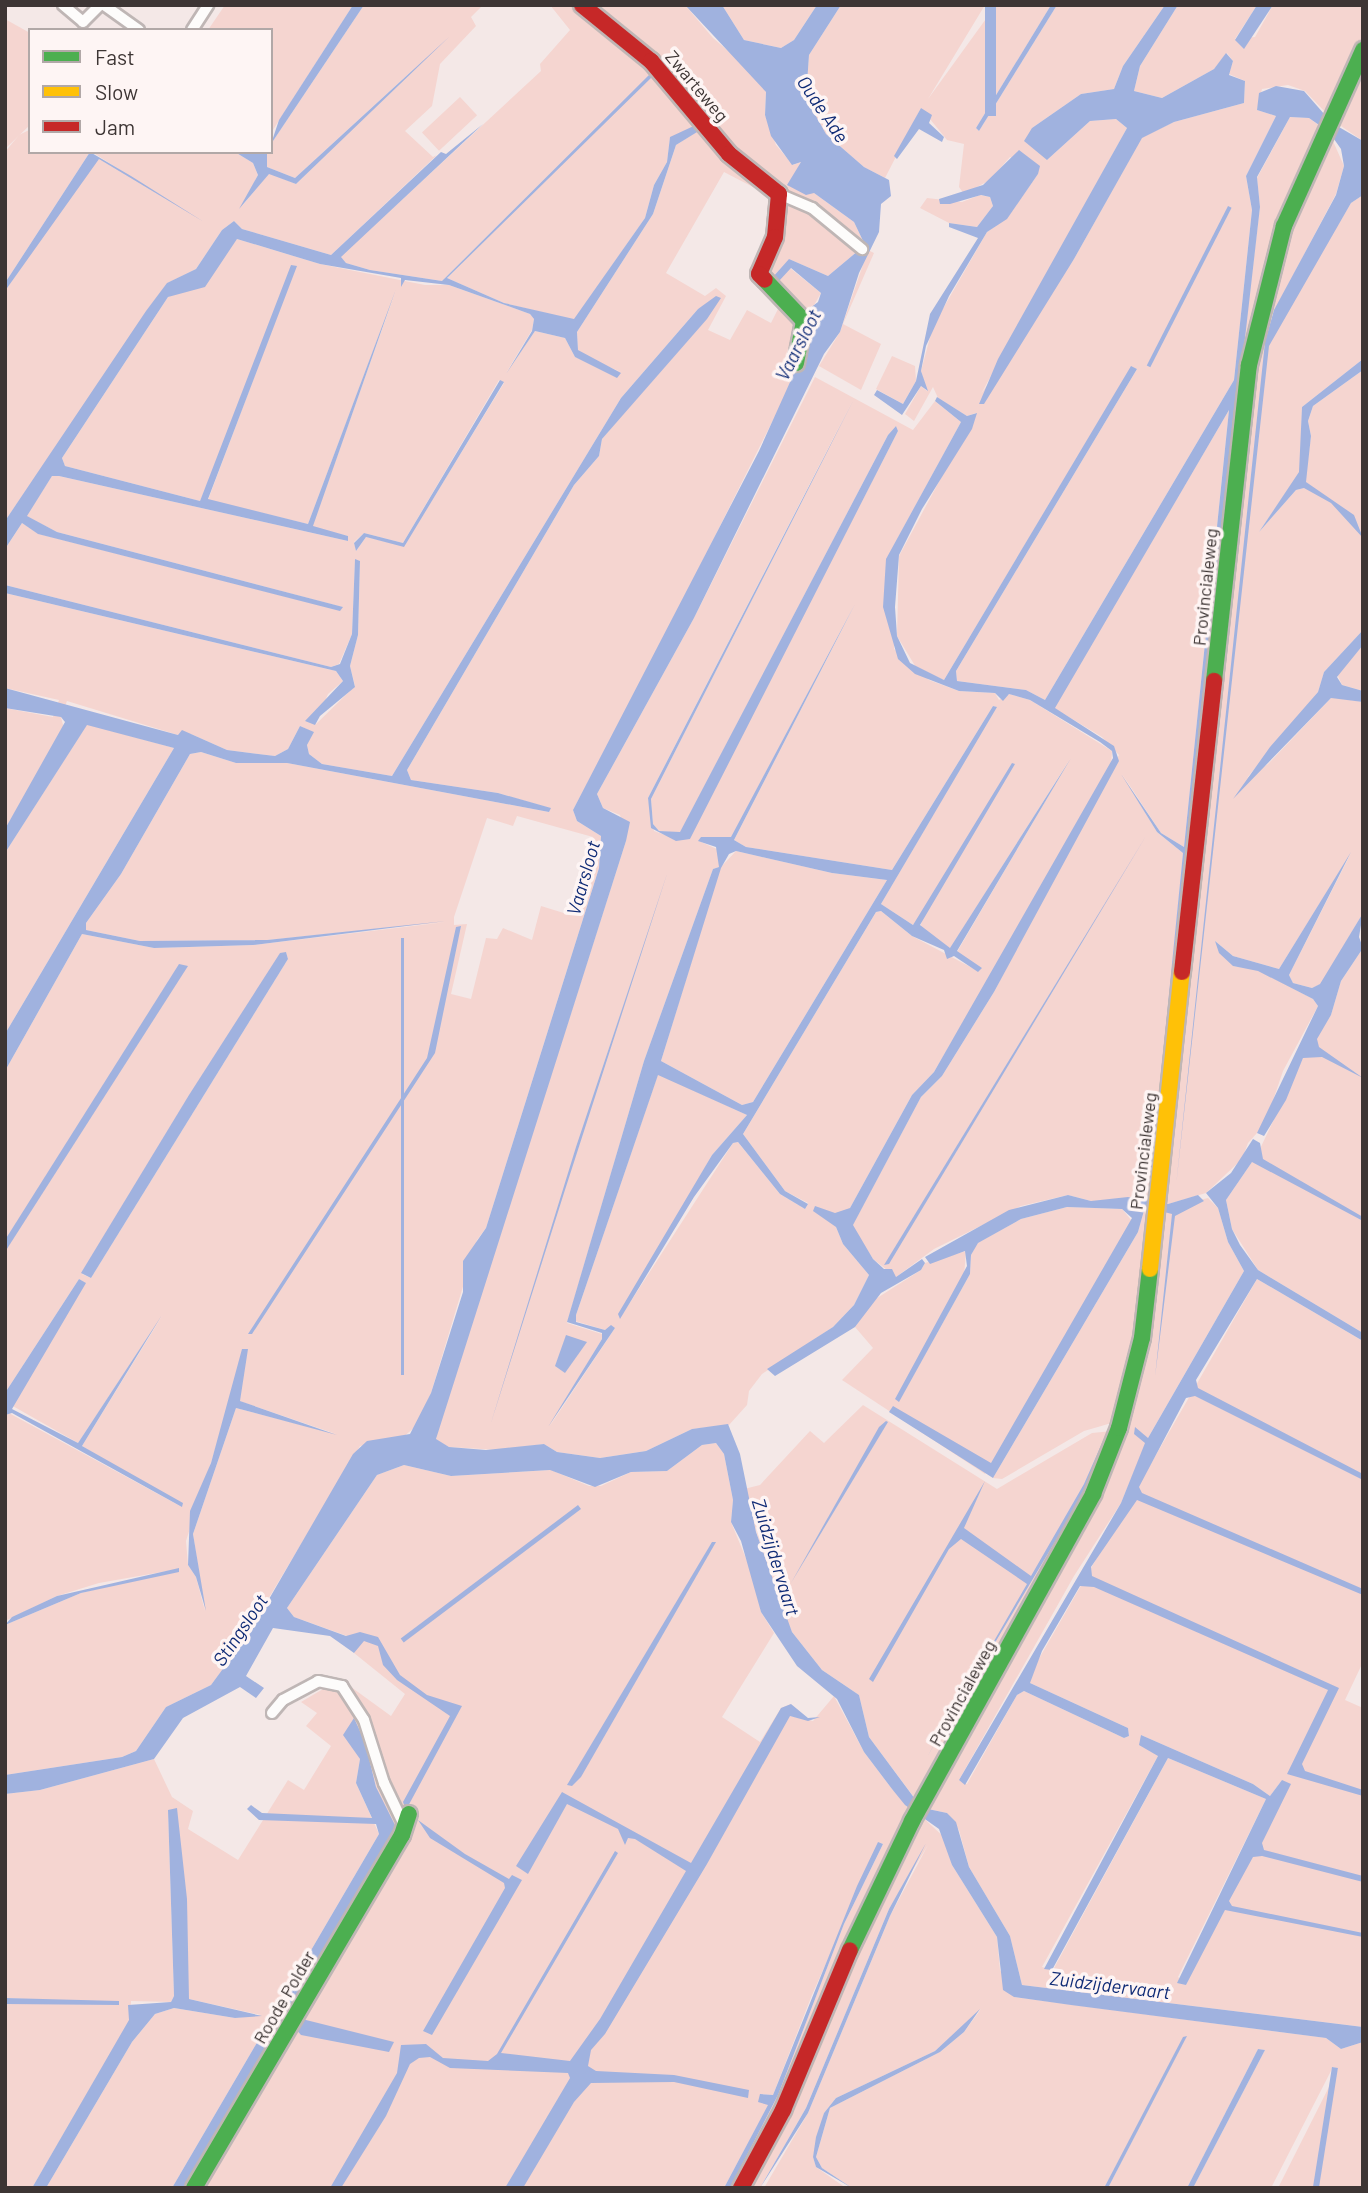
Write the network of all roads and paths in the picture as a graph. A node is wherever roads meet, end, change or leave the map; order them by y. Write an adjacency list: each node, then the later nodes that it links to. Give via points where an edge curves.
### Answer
1 (63, 5): 2 (street, via 78,21 87,20)
2 (102, 5): 5 (street)
3 (208, 5): 6 (street)
4 (583, 5): 8 (main road, Zwarteweg, via 651,61 729,154)
5 (136, 28)
6 (193, 28)
7 (1363, 50): 14 (main road, Provincialeweg, via 1284,226 1249,365 1142,1338 1119,1428 1093,1494 912,1821 839,1972 783,2110)
8 (779, 194): 9 (street, Zwarteweg, via 812,208); 10 (main road, via 775,237 759,274 804,321)
9 (862, 249)
10 (796, 363)
11 (272, 1713): 12 (street, Roode Polder, via 283,1700 318,1681 342,1686 364,1720 384,1783)
12 (407, 1819): 13 (main road, Roode Polder)
13 (194, 2188)
14 (741, 2188)

